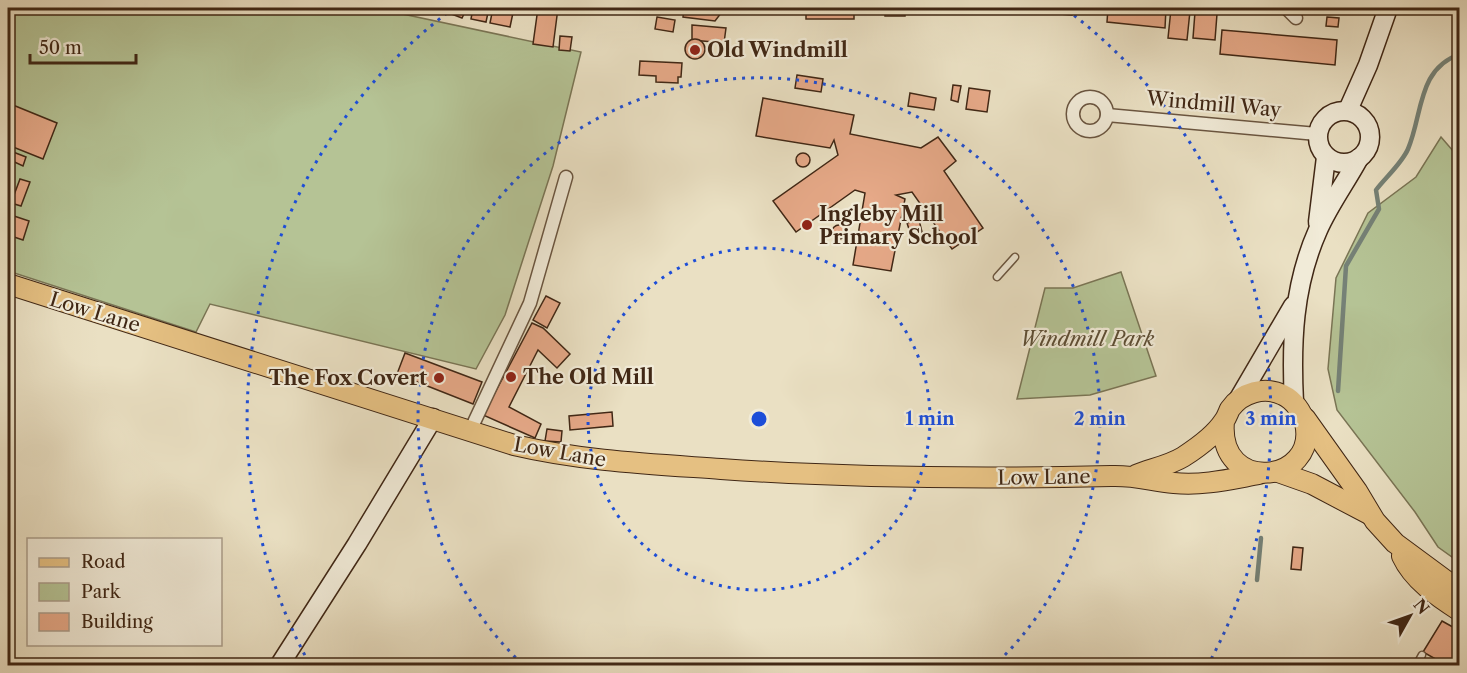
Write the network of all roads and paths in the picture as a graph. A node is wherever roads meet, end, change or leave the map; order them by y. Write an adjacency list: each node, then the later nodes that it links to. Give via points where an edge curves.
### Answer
1 (1286, 8): 3 (street)
2 (1388, 8): 4 (street)
3 (1296, 18)
4 (1348, 110): 6 (street, via 1327,115); 8 (street, via 1358,114 1370,130 1370,141)
5 (1107, 115): 6 (street, Windmill Way)
6 (1317, 135): 7 (street)
7 (1326, 157): 8 (street, via 1348,163); 10 (street)
8 (1359, 158): 10 (street)
9 (566, 177): 19 (street, via 530,303)
10 (1318, 230): 14 (street)
11 (1015, 257): 12 (lane)
12 (996, 277)
13 (8, 284): 17 (main road, Low Lane)
14 (1295, 302): 15 (street); 16 (street, via 1291,356)
15 (1238, 400): 16 (main road, via 1266,391 1284,396); 18 (main road)
16 (1298, 409): 20 (main road, via 1306,429 1299,456 1290,466); 22 (main road)
17 (433, 418): 19 (main road, Low Lane); 27 (street)
18 (1224, 421): 20 (main road, via 1226,449 1234,461 1246,470); 21 (main road, Low Lane, via 1181,458)
19 (470, 431): 21 (main road, Low Lane, via 553,454 629,463 804,474)
20 (1269, 473): 21 (main road, Low Lane, via 1206,484 1173,483); 22 (main road, via 1312,484)
21 (1136, 475)
22 (1369, 514): 23 (main road)
23 (1395, 543): 24 (main road); 25 (main road, via 1407,567 1436,596)
24 (1460, 591)
25 (1460, 611)
26 (1422, 655): 28 (lane)
27 (279, 666)
28 (1416, 666)

